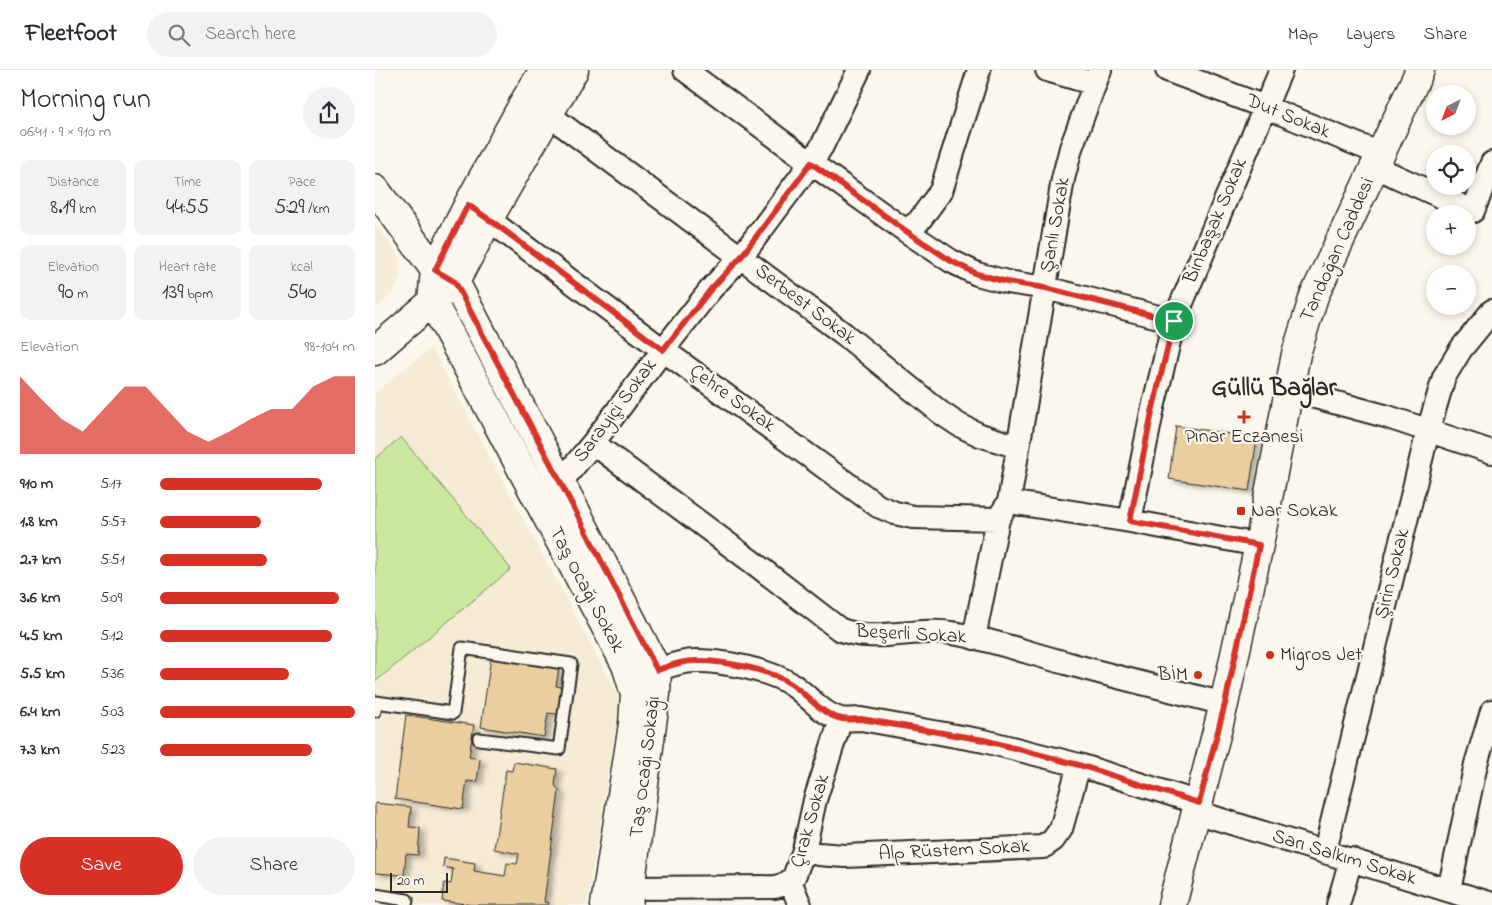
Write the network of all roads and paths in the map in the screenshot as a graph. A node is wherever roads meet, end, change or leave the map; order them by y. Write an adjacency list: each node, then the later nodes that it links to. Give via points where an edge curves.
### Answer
1 (544, 70): 11 (street)
2 (574, 70): 13 (street)
3 (685, 70): 15 (street)
4 (859, 70): 15 (street, Sarayiçi Sokak)
5 (979, 70): 20 (street, via 941,190 919,221)
6 (1047, 70): 10 (street)
7 (1167, 70): 12 (street, Dut Sokak)
8 (1281, 70): 12 (street, Binbaşak Sokak)
9 (1421, 70): 14 (street, Tandoğan Caddesi)
10 (1097, 77): 23 (street, Şanlı Sokak, via 1071,148 1058,205)
11 (526, 99): 13 (street); 18 (street)
12 (1265, 107): 14 (street, Dut Sokak); 26 (street, Binbaşak Sokak)
13 (549, 115): 18 (street); 21 (street, Serbest Sokak)
14 (1378, 161): 19 (street, Dut Sokak); 29 (street, Tandoğan Caddesi, via 1314,296)
15 (811, 163): 20 (street); 21 (street, Sarayiçi Sokak)
16 (1492, 163): 19 (street)
17 (375, 189): 22 (street, Taş Ocağı Sokağı)
18 (478, 212): 22 (street); 27 (street, Çehre Sokak)
19 (1482, 214)
20 (906, 231): 23 (street, via 977,274)
21 (741, 257): 27 (street, Sarayiçi Sokak); 32 (street, Serbest Sokak, via 844,334 941,413 980,435)
22 (445, 276): 24 (street); 34 (street, Taş Ocağı Sokağı)
23 (1046, 288): 26 (street); 32 (street, Şanlı Sokak)
24 (432, 301): 28 (street); 34 (street, Taş Ocağı Sokak)
25 (1492, 311): 30 (street, Şirin Sokak, via 1461,349 1444,377)
26 (1174, 321): 36 (street, Binbaşak Sokak)
27 (663, 350): 31 (street, Sarayiçi Sokak); 35 (street, Çehre Sokak, via 878,506 913,517)
28 (375, 351)
29 (1289, 390): 30 (street); 37 (street, Tandoğan Caddesi)
30 (1428, 431): 33 (street); 48 (street, Şirin Sokak)
31 (593, 443): 34 (street, Sarayiçi Sokak); 38 (street, Beşerli Sokak, via 839,629 863,635 950,632)
32 (1019, 447): 35 (street, Şanlı Sokak)
33 (1492, 452)
34 (548, 489): 39 (street, Taş Ocağı Sokağı); 57 (street, Taş Ocağı Sokak, via 626,665 635,694)
35 (1004, 511): 36 (street); 38 (street, Şanlı Sokak)
36 (1130, 521): 37 (street)
37 (1259, 545): 40 (street, Tandoğan Caddesi)
38 (975, 638): 40 (street, Beşerli Sokak)
39 (657, 670): 43 (street, via 693,661 760,671 781,678); 53 (street, Taş Ocağı Sokağı)
40 (1225, 704): 46 (street, Tandoğan Caddesi)
41 (375, 711): 44 (lane, via 376,702 453,713 462,648 571,664 559,749)
42 (1492, 711): 51 (street, via 1476,764)
43 (841, 718): 45 (street, Sarı Salkım Sokak, via 984,740); 47 (street, Çırak Sokak, via 815,800)
44 (479, 739)
45 (1079, 765): 46 (street, Sarı Salkım Sokak); 47 (street, Alp Rüstem Sokak, via 1061,829 1043,847 845,856)
46 (1198, 808): 48 (street, Sarı Salkım Sokak); 59 (street, Tandoğan Caddesi)
47 (804, 850): 50 (street, Çırak Sokak)
48 (1325, 851): 49 (street, Sarı Salkım Sokak)
49 (1351, 859): 51 (street, Sarı Salkım Sokak); 60 (street)
50 (790, 881): 54 (street, Çırak Sokak, via 775,887); 58 (street)
51 (1449, 890): 55 (street, Sarı Salkım Sokak)
52 (375, 895): 56 (lane, via 407,900)
53 (629, 896): 54 (street, Çırak Sokak)
54 (722, 896)
55 (1492, 904)
56 (407, 905)
57 (605, 905)
58 (801, 905)
59 (1172, 905)
60 (1338, 905)

